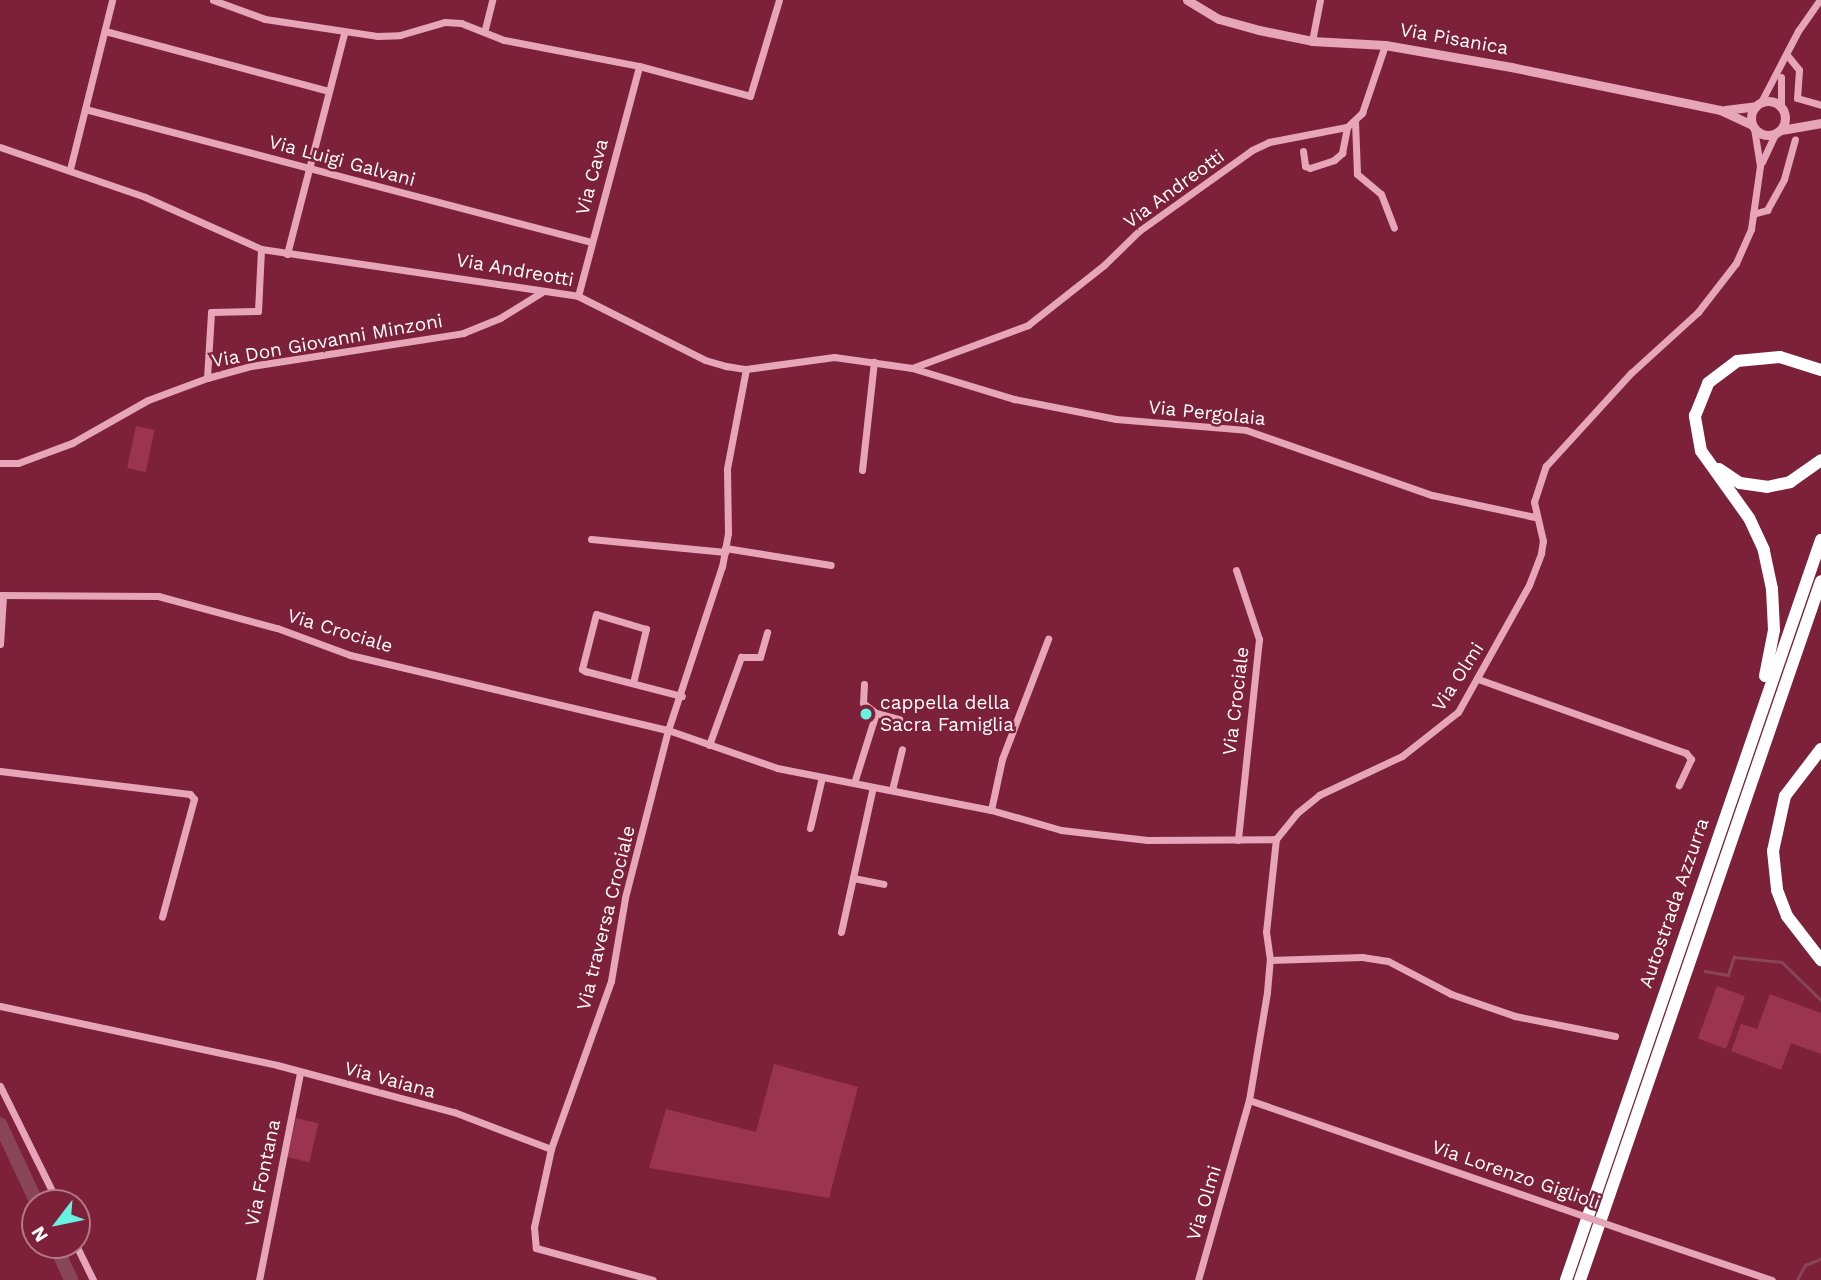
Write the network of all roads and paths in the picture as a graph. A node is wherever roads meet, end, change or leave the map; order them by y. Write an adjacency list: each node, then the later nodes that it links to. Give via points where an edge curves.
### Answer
1 (113, 0): 9 (street)
2 (212, 0): 10 (street, via 240,13)
3 (492, 0): 8 (street)
4 (779, 0): 14 (street, via 750,96)
5 (1186, 0): 11 (street, Via Pisanica, via 1219,19)
6 (1320, 0): 11 (street)
7 (1820, 0): 13 (street)
8 (485, 29): 10 (street, via 445,22 391,37); 14 (street, via 504,40)
9 (104, 31): 16 (street); 19 (street)
10 (344, 33): 16 (street)
11 (1312, 41): 12 (street, Via Pisanica)
12 (1385, 44): 20 (street, Via Pisanica); 22 (street, Via Andreotti, via 1376,83)
13 (1787, 55): 15 (street); 18 (street, via 1798,65 1797,98)
14 (639, 66): 35 (street, Via Cava)
15 (1782, 69): 17 (street); 21 (street)
16 (329, 91): 31 (street)
17 (1759, 104): 20 (street, Via Pisanica); 21 (street, Via Pisanica); 25 (street)
18 (1821, 105)
19 (85, 109): 31 (street, Via Luigi Galvani); 32 (street)
20 (1720, 110): 25 (street, Via Pisanica)
21 (1782, 110): 23 (street, Via Pisanica); 26 (street)
22 (1355, 121): 24 (street, Via Andreotti); 34 (street, via 1357,174 1381,194)
23 (1817, 123): 26 (street, Via Pisanica)
24 (1347, 127): 29 (street, via 1345,146 1334,160 1310,168 1305,166); 41 (street, Via Andreotti, via 1269,142 1252,150 1139,230 1094,274 1028,326)
25 (1753, 127): 26 (street, Via Pisanica, via 1764,135); 30 (street, Via Olmi)
26 (1778, 132): 30 (street, Via Olmi)
27 (1796, 139): 33 (street, via 1784,179 1767,209)
28 (0, 147): 32 (street, Via Andreotti)
29 (1303, 151)
30 (1760, 166): 33 (street, Via Olmi)
31 (309, 168): 35 (street, Via Luigi Galvani); 37 (street)
32 (70, 169): 36 (street, Via Andreotti)
33 (1753, 214): 48 (street, Via Olmi, via 1736,263 1716,292 1551,458 1536,489)
34 (1394, 228)
35 (591, 242): 39 (street, Via Cava)
36 (261, 249): 37 (street, Via Andreotti); 44 (street, via 258,311 211,312)
37 (287, 254): 38 (street, Via Andreotti)
38 (543, 292): 39 (street, Via Andreotti); 44 (street, Via Don Giovanni Minzoni, via 500,318 463,332 251,366)
39 (578, 296): 42 (street, Via Andreotti, via 705,360)
40 (874, 362): 41 (street, Via Andreotti); 42 (street, Via Andreotti, via 802,358); 47 (street)
41 (912, 368): 48 (street, Via Pergolaia, via 969,388 1116,419 1245,430 1432,495)
42 (746, 369): 51 (street, via 727,469)
43 (1821, 372): 45 (highway, via 1779,362 1743,363 1715,382 1700,417 1710,458 1740,483 1780,485); 71 (highway, via 1780,358 1748,357 1716,374 1698,406 1701,451 1749,518 1764,550 1772,589 1769,663)
44 (206, 378): 46 (street, Via Don Giovanni Minzoni, via 148,400 72,443 18,463)
45 (1821, 460)
46 (0, 464)
47 (862, 470)
48 (1535, 517): 61 (street, Via Olmi, via 1542,529 1541,553)
49 (592, 539): 51 (street)
50 (1821, 540): 71 (highway, Autostrada Azzurra)
51 (725, 550): 52 (street); 64 (street)
52 (831, 565)
53 (1236, 570): 81 (street, Via Crociale, via 1259,639)
54 (1821, 581): 57 (highway, Autostrada Azzurra)
55 (1821, 593): 57 (highway)
56 (1, 595): 60 (street); 67 (street, Via Crociale, via 159,596 277,628 350,655)
57 (1804, 627): 101 (highway, Autostrada Azzurra)
58 (766, 632): 68 (street, via 760,657 741,657)
59 (1048, 639): 78 (street, via 1002,759)
60 (0, 644)
61 (1478, 679): 75 (street, via 1686,753 1691,759); 80 (street, Via Olmi, via 1452,721 1432,737 1320,795 1297,813)
62 (632, 683): 62 (street, via 582,668 596,614 646,629); 64 (street)
63 (864, 684): 65 (street, via 863,703)
64 (682, 696): 67 (street)
65 (876, 713): 66 (street); 74 (street)
66 (900, 719)
67 (668, 730): 68 (street, Via Crociale); 93 (street, Via traversa Crociale, via 625,898 611,981)
68 (709, 745): 73 (street, Via Crociale, via 777,768)
69 (902, 749): 77 (street)
70 (1821, 749): 87 (highway, via 1785,796 1773,850 1777,890 1787,916)
71 (1746, 753): 100 (highway, Autostrada Azzurra)
72 (0, 771): 84 (street, via 190,794 194,799)
73 (822, 776): 74 (street, Via Crociale); 79 (street)
74 (854, 783): 76 (street, Via Crociale)
75 (1679, 785)
76 (873, 787): 77 (street, Via Crociale); 82 (street)
77 (892, 790): 78 (street, Via Crociale)
78 (991, 810): 81 (street, Via Crociale, via 1107,837)
79 (810, 828)
80 (1276, 839): 81 (street, Via Crociale); 86 (street, Via Olmi, via 1266,932)
81 (1238, 840)
82 (853, 878): 83 (street); 85 (street)
83 (883, 884)
84 (162, 917)
85 (841, 932)
86 (1270, 960): 89 (street, via 1388,961 1451,994 1494,1010 1578,1032); 92 (street, Via Olmi)
87 (1821, 960)
88 (0, 1006): 90 (street, Via Vaiana)
89 (1615, 1036)
90 (300, 1072): 93 (street, Via Vaiana, via 454,1112); 98 (street, Via Fontana)
91 (0, 1086): 94 (street)
92 (1249, 1100): 96 (street, Via Olmi); 102 (street, Via Lorenzo Giglioli, bridge)
93 (551, 1149): 99 (street, via 534,1227 536,1248)
94 (51, 1189)
95 (83, 1259): 97 (street)
96 (1199, 1279)
97 (93, 1280)
98 (259, 1280)
99 (653, 1280)
100 (1566, 1280)
101 (1580, 1280)
102 (1772, 1280)

